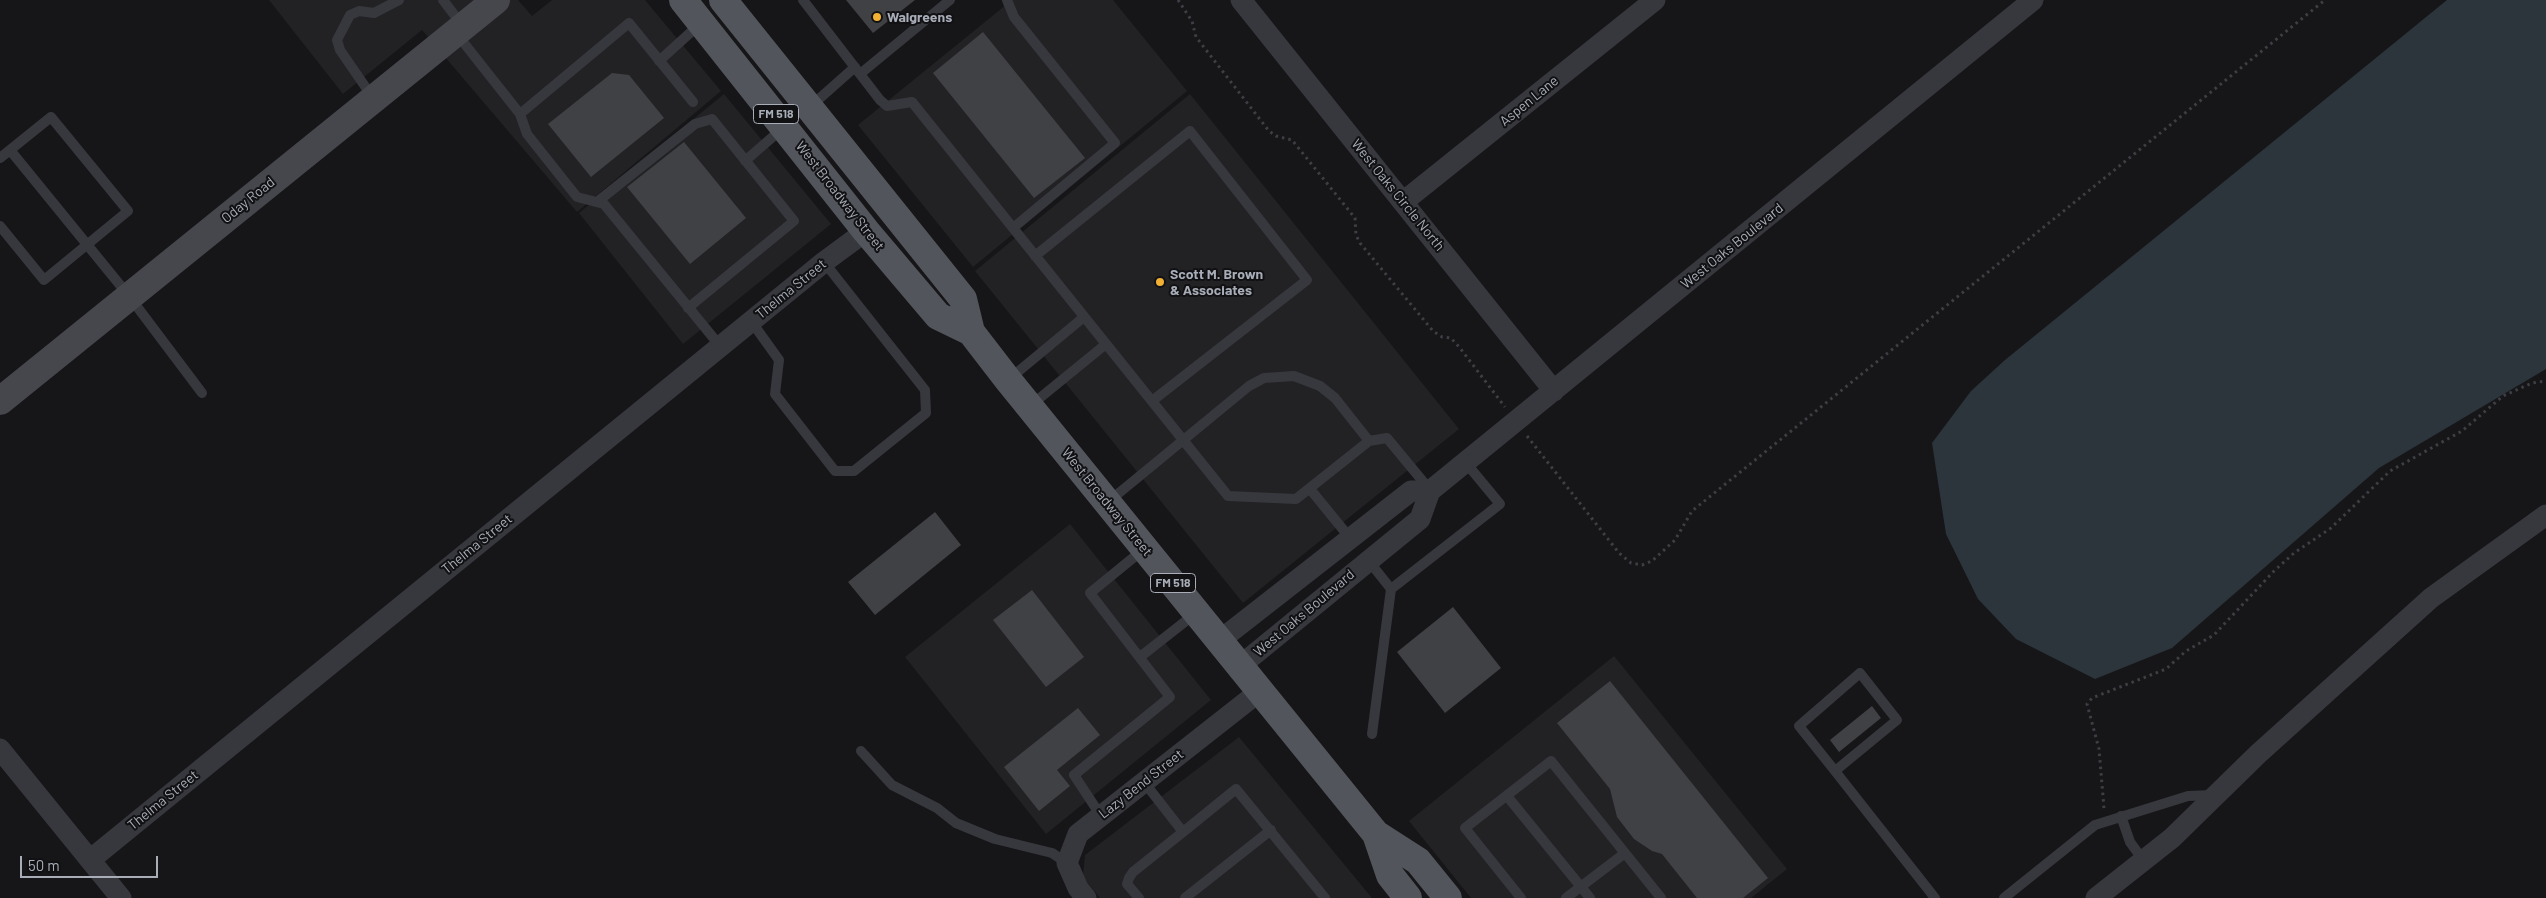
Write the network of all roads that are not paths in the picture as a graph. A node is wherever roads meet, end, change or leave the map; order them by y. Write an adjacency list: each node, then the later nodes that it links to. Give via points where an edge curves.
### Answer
1 (399, 0): 16 (lane, via 374,13 359,11 350,15 337,40 340,50)
2 (443, 0): 13 (lane)
3 (496, 0): 13 (street, Oday Road)
4 (683, 0): 12 (main road, West Broadway Street / FM 518)
5 (723, 0): 18 (main road, West Broadway Street / FM 518)
6 (802, 0): 15 (lane)
7 (950, 0): 15 (lane)
8 (1007, 0): 27 (lane, via 1014,17 1115,143)
9 (1655, 0): 25 (street, Aspen Lane)
10 (2033, 0): 40 (street, West Oaks Boulevard)
11 (1248, 3): 25 (street, West Oaks Circle North)
12 (701, 22): 14 (lane); 20 (main road, West Broadway Street / FM 518)
13 (459, 29): 16 (street, Oday Road); 19 (lane)
14 (659, 61): 17 (lane); 19 (lane, via 628,23)
15 (858, 71): 18 (lane); 27 (lane, via 887,106 912,102)
16 (374, 99): 32 (street, Oday Road)
17 (693, 102)
18 (810, 107): 36 (main road, West Broadway Street / FM 518, via 963,299)
19 (520, 114): 24 (lane, via 527,134 577,197)
20 (785, 126): 23 (lane); 28 (main road, West Broadway Street / FM 518)
21 (10, 150): 22 (lane); 29 (lane); 29 (lane, via 51,117 128,212)
22 (0, 158)
23 (745, 161): 24 (lane, via 712,119 695,124); 33 (lane, via 794,221)
24 (597, 202): 33 (lane, via 604,204)
25 (1403, 202): 40 (street, West Oaks Circle North)
26 (0, 226): 29 (lane, via 44,280)
27 (1013, 228): 30 (lane)
28 (866, 231): 31 (street, Thelma Street); 36 (main road, West Broadway Street / FM 518, via 938,316)
29 (87, 245): 32 (lane)
30 (1036, 256): 34 (lane); 43 (lane, via 1190,132 1307,280)
31 (824, 262): 35 (street, Thelma Street); 35 (lane, via 925,390 926,413 854,471 836,471 775,394 779,360)
32 (129, 296): 41 (lane); 42 (street, Oday Road)
33 (688, 308): 38 (lane)
34 (1084, 317): 37 (lane); 39 (lane)
35 (751, 321): 38 (street, Thelma Street)
36 (971, 332): 39 (main road, West Broadway Street / FM 518)
37 (1106, 344): 43 (lane); 44 (lane)
38 (720, 346): 74 (street, Thelma Street)
39 (1008, 380): 44 (main road, West Broadway Street / FM 518)
40 (1554, 391): 47 (street, West Oaks Boulevard)
41 (202, 393)
42 (0, 401)
43 (1152, 401): 45 (lane)
44 (1029, 406): 50 (main road, West Broadway Street / FM 518)
45 (1184, 440): 46 (lane, via 1249,386 1264,378 1294,376 1320,386 1335,398); 48 (lane, via 1228,496 1296,499); 50 (lane)
46 (1369, 441): 48 (lane); 49 (lane, via 1387,438)
47 (1466, 463): 49 (street, West Oaks Boulevard); 55 (lane, via 1500,504)
48 (1310, 489): 52 (lane)
49 (1430, 491): 52 (street, West Oaks Boulevard, via 1411,491); 54 (street, West Oaks Boulevard, via 1420,519)
50 (1107, 503): 53 (main road, West Broadway Street / FM 518)
51 (2546, 515): 66 (street, via 2431,598)
52 (1350, 538): 54 (street, West Oaks Boulevard); 57 (street, West Oaks Boulevard)
53 (1145, 549): 56 (main road, West Broadway Street / FM 518); 58 (lane, via 1090,592)
54 (1368, 560): 55 (lane); 59 (street, West Oaks Boulevard)
55 (1391, 589): 61 (lane)
56 (1197, 613): 57 (main road, West Broadway Street / FM 518); 58 (lane)
57 (1219, 641): 59 (main road, West Broadway Street / FM 518)
58 (1140, 657): 68 (lane, via 1170,697 1074,775)
59 (1240, 666): 60 (main road, West Broadway Street / FM 518)
60 (1260, 691): 65 (street, Lazy Bend Street); 72 (main road, West Broadway Street / FM 518)
61 (1372, 734)
62 (0, 748): 74 (street)
63 (861, 750): 76 (lane, via 892,785 937,808 956,823 994,840 1052,853)
64 (1834, 771): 64 (lane, via 1799,726 1860,673 1897,720); 89 (lane)
65 (1144, 782): 68 (street, Lazy Bend Street); 71 (lane)
66 (2216, 794): 69 (lane, via 2188,796); 75 (street, via 2172,838)
67 (1507, 796): 73 (lane, via 1550,762); 77 (lane); 85 (lane, via 1465,828)
68 (1101, 816): 76 (street, Lazy Bend Street, via 1078,834)
69 (2122, 816): 75 (lane, via 2130,842); 90 (lane, via 2096,825)
70 (1271, 830): 71 (lane, via 1236,789); 81 (lane); 82 (lane)
71 (1183, 832): 80 (lane, via 1133,872 1127,884)
72 (1376, 834): 83 (main road, West Broadway Street / FM 518, via 1390,875); 84 (main road, West Broadway Street / FM 518, via 1418,861)
73 (1624, 853): 77 (lane); 88 (lane)
74 (90, 860): 78 (street)
75 (2144, 860): 91 (street)
76 (1067, 863): 79 (street)
77 (1581, 886): 86 (lane); 87 (lane)
78 (121, 898)
79 (1086, 898)
80 (1139, 898)
81 (1185, 898)
82 (1325, 898)
83 (1408, 898)
84 (1448, 898)
85 (1522, 898)
86 (1566, 898)
87 (1590, 898)
88 (1661, 898)
89 (1935, 898)
90 (2004, 898)
91 (2096, 898)

